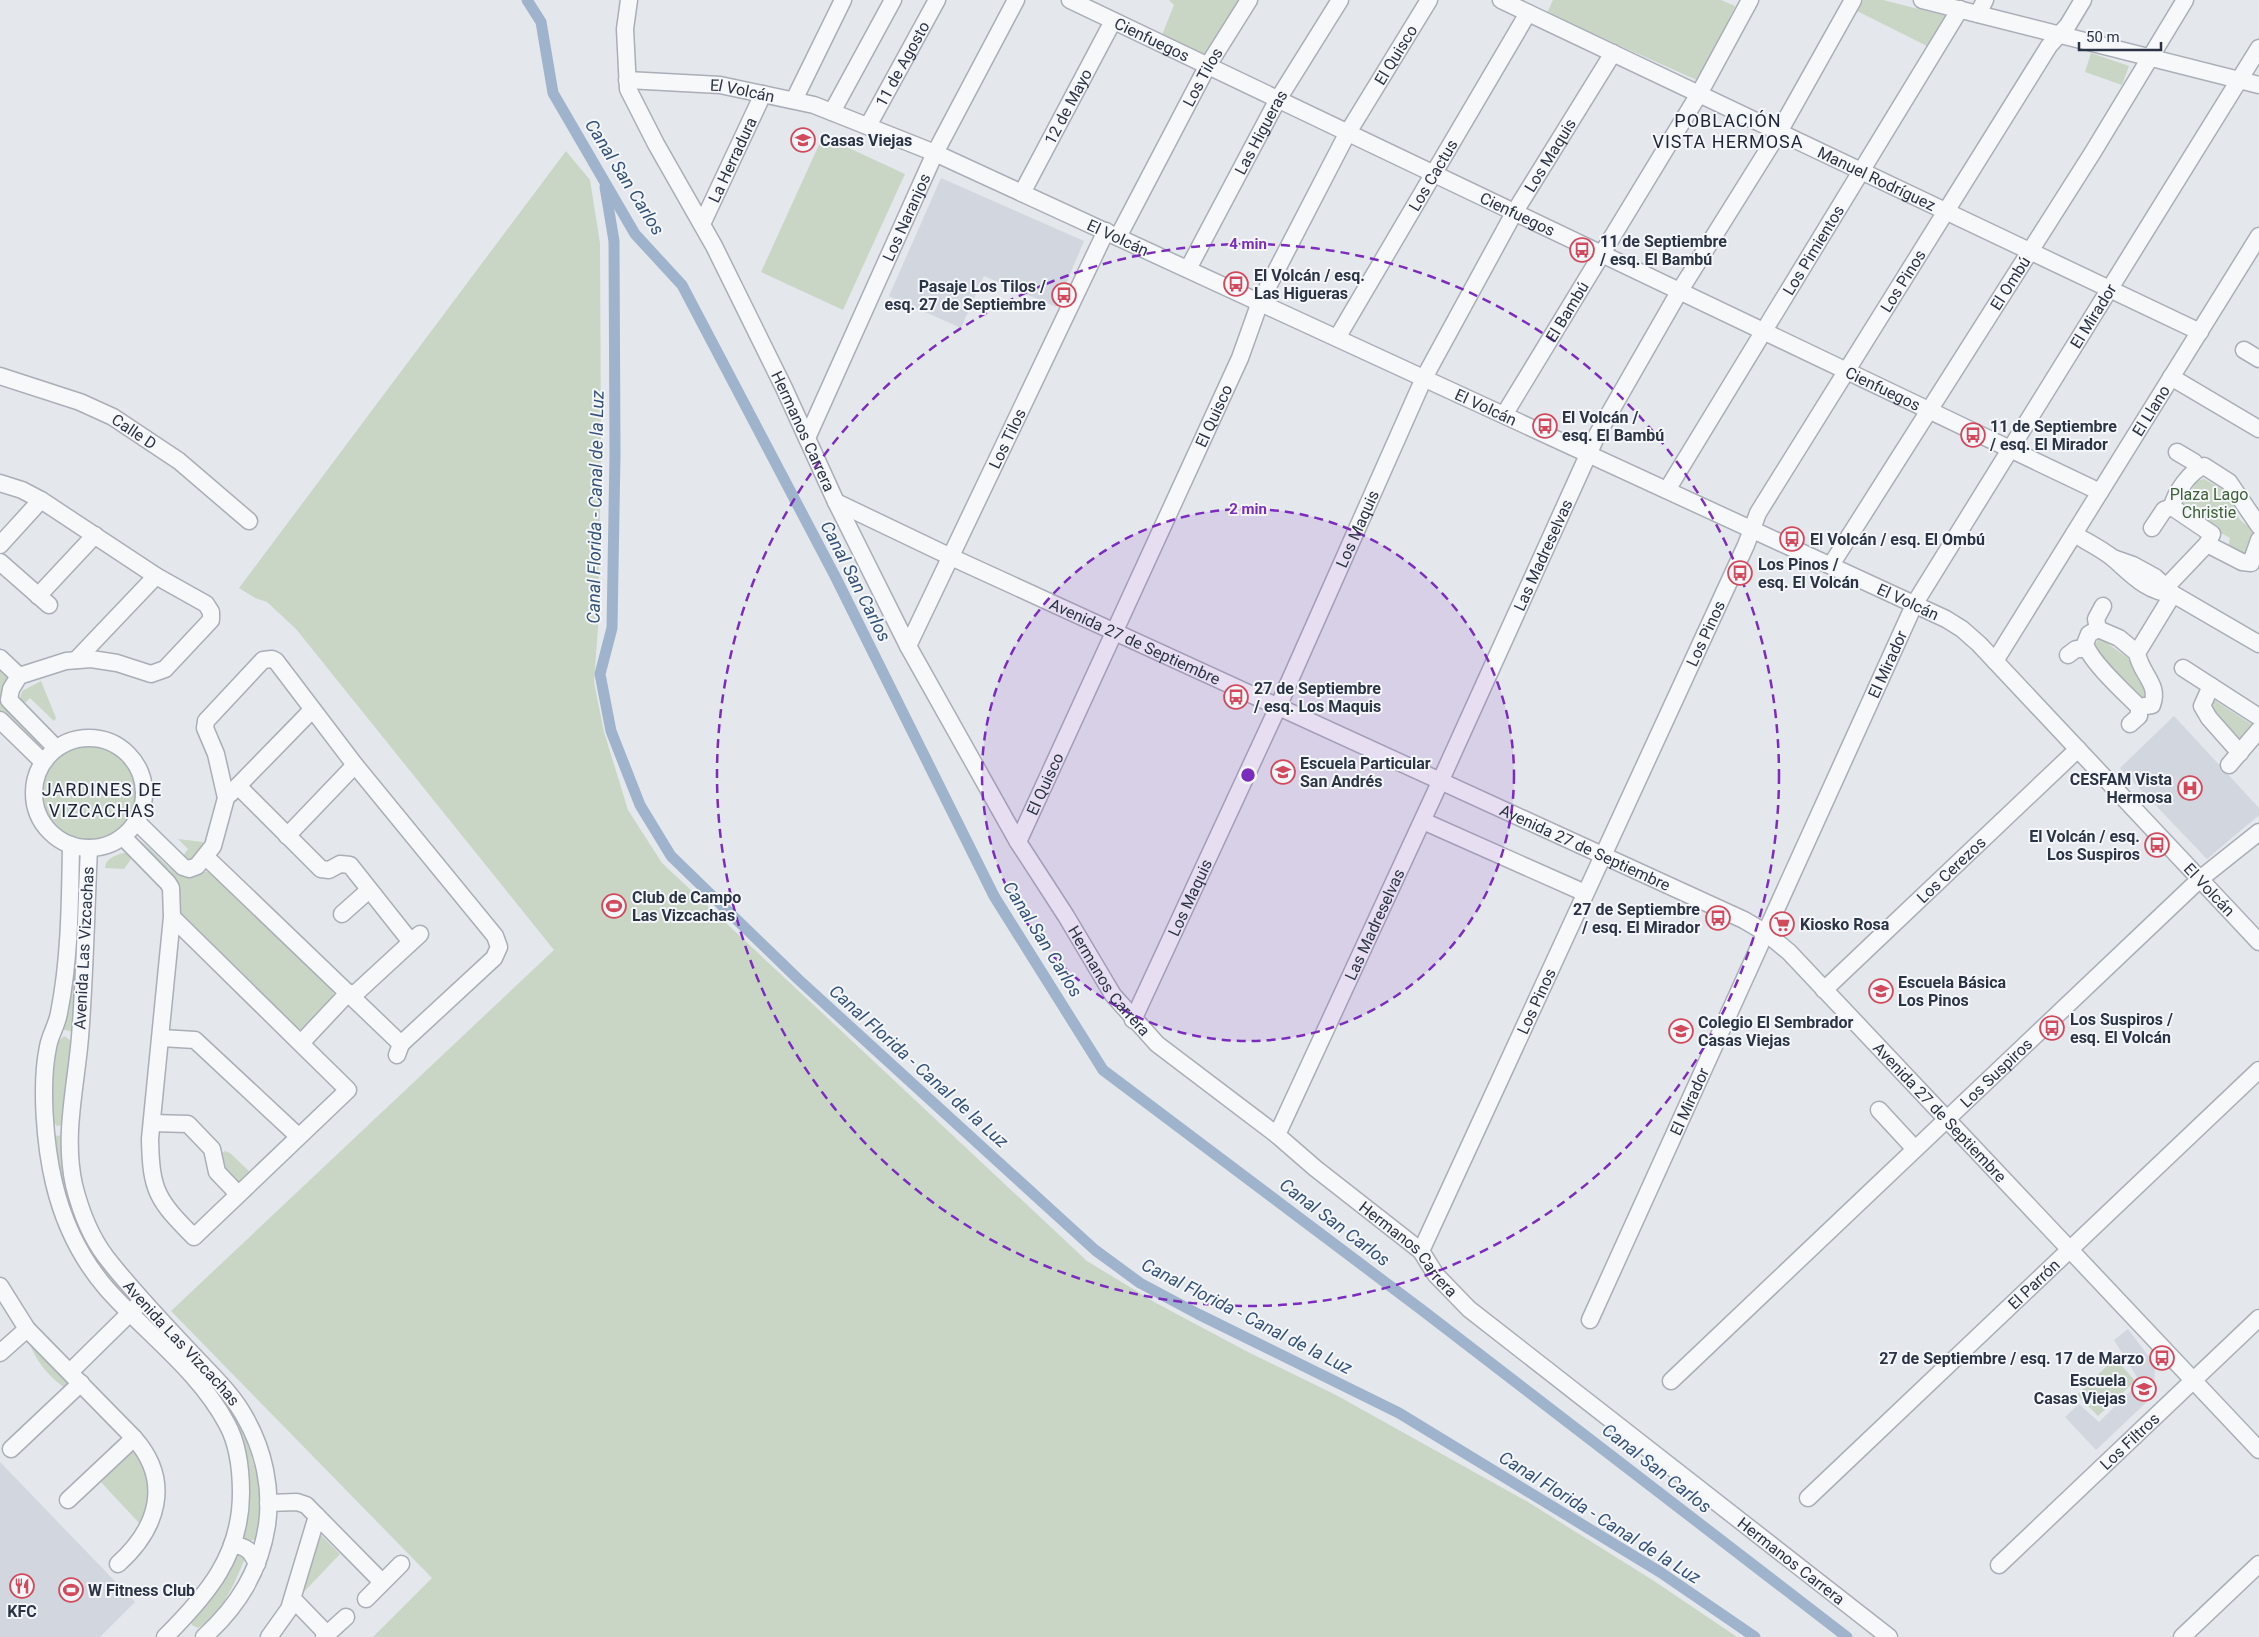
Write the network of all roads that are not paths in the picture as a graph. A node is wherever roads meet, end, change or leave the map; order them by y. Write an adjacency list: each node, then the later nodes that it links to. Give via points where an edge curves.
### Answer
1 (629, 0): 25 (street, Hermanos Carrera, via 625,29)
2 (843, 0): 30 (street)
3 (893, 0): 32 (street)
4 (937, 0): 33 (street, 11 de Agosto)
5 (1016, 0): 36 (street, Los Naranjos)
6 (1070, 0): 19 (street, Cienfuegos)
7 (1249, 0): 24 (street, Los Tilos)
8 (1340, 0): 31 (street, Las Higueras)
9 (1429, 0): 35 (street, El Quisco)
10 (1501, 0): 18 (street, Manuel Rodríguez)
11 (1750, 0): 29 (street, El Bambú)
12 (1853, 0): 34 (street, Las Madreselvas)
13 (1922, 0): 17 (street)
14 (2083, 0): 20 (street, Los Pinos)
15 (2185, 0): 23 (street, El Ombú)
16 (1982, 7): 17 (street); 20 (street)
17 (1960, 9): 37 (street, Los Pimientos)
18 (1528, 13): 22 (street, Manuel Rodríguez); 38 (street, Los Cactus)
19 (1114, 21): 24 (street, Cienfuegos); 39 (street, 12 de Mayo)
20 (2059, 34): 23 (street); 40 (street, Los Pinos)
21 (2259, 48): 26 (street, El Mirador)
22 (1612, 53): 29 (street, Manuel Rodríguez); 41 (street, Los Maquis)
23 (2150, 57): 26 (street); 45 (street, El Ombú)
24 (1207, 67): 31 (street, Cienfuegos); 43 (street, Los Tilos)
25 (627, 80): 28 (street, El Volcán, via 720,84); 42 (street, Hermanos Carrera, via 628,89 656,144)
26 (2240, 80): 27 (street); 48 (street, El Mirador)
27 (2259, 86)
28 (763, 94): 30 (street, El Volcán); 42 (street, La Herradura)
29 (1699, 94): 34 (street, Manuel Rodríguez); 46 (street, El Bambú)
30 (794, 100): 32 (street, El Volcán)
31 (1277, 101): 35 (street, Cienfuegos); 47 (street, Las Higueras)
32 (832, 112): 33 (street, El Volcán)
33 (868, 126): 36 (street, El Volcán)
34 (1779, 132): 37 (street, Manuel Rodríguez); 49 (street, Las Madreselvas)
35 (1347, 134): 38 (street, Cienfuegos); 50 (street, El Quisco)
36 (935, 152): 39 (street, El Volcán); 63 (street, Los Naranjos)
37 (1863, 171): 40 (street, Manuel Rodríguez); 51 (street, Los Pimientos)
38 (1433, 175): 41 (street, Cienfuegos); 53 (street, Los Cactus)
39 (1022, 193): 43 (street, El Volcán)
40 (1947, 212): 45 (street, Manuel Rodríguez); 56 (street, Los Pinos)
41 (1514, 213): 46 (street, Cienfuegos); 59 (street, Los Maquis)
42 (702, 224): 63 (street, Hermanos Carrera)
43 (1112, 234): 47 (street, El Volcán); 83 (street, Los Tilos)
44 (2259, 236): 52 (street, El Llano)
45 (2029, 250): 48 (street, Manuel Rodríguez); 60 (street, El Ombú)
46 (1601, 255): 49 (street, Cienfuegos); 61 (street, El Bambú)
47 (1188, 269): 50 (street, El Volcán)
48 (2110, 289): 52 (street, Manuel Rodríguez); 64 (street, El Mirador)
49 (1679, 292): 51 (street, Cienfuegos); 66 (street, Las Madreselvas)
50 (1260, 302): 53 (street, El Volcán); 92 (street, El Quisco, via 1240,358)
51 (1763, 332): 56 (street, Cienfuegos); 69 (street, Los Pimientos)
52 (2200, 332): 58 (street, El Llano)
53 (1337, 338): 59 (street, El Volcán)
54 (2244, 350): 55 (street)
55 (2259, 359)
56 (1845, 371): 60 (street, Cienfuegos); 77 (street, Los Pinos)
57 (0, 376): 74 (street, Calle D, via 80,402 113,417 179,461)
58 (2171, 377): 62 (street); 70 (street, El Llano)
59 (1424, 378): 61 (street, El Volcán); 104 (street, Los Maquis)
60 (1929, 411): 64 (street, Cienfuegos); 85 (street, El Ombú)
61 (1504, 415): 66 (street, El Volcán)
62 (2259, 428)
63 (807, 438): 72 (street, Hermanos Carrera)
64 (2011, 450): 70 (street, Cienfuegos); 89 (street, El Mirador)
65 (2178, 452): 67 (street, via 2194,462)
66 (1589, 454): 69 (street, El Volcán); 115 (street, Las Madreselvas)
67 (2197, 469): 73 (street); 75 (street, via 2204,466 2229,482)
68 (0, 483): 71 (street)
69 (1667, 490): 77 (street, El Volcán)
70 (2100, 492): 78 (street, El Llano)
71 (41, 500): 79 (street); 82 (street)
72 (836, 502): 83 (street, Avenida 27 de Septiembre); 94 (street, Hermanos Carrera)
73 (2172, 507): 76 (street, via 2164,510); 81 (street, via 2212,534)
74 (248, 521)
75 (2259, 526)
76 (2152, 528)
77 (1751, 529): 85 (street, El Volcán); 126 (street, Los Pinos)
78 (2074, 534): 88 (street, via 2113,558 2147,586 2163,593); 100 (street, El Llano)
79 (95, 535): 84 (street, via 43,600); 87 (street)
80 (2259, 540): 86 (street)
81 (2207, 544): 86 (street); 88 (street)
82 (0, 545)
83 (951, 557): 92 (street, Avenida 27 de Septiembre); 94 (street, Los Tilos)
84 (0, 562)
85 (1831, 565): 89 (street, El Volcán)
86 (2255, 568)
87 (156, 576): 99 (street); 99 (street, via 206,604 212,612 211,620 165,669 151,674 117,663)
88 (2170, 590): 93 (street); 96 (street)
89 (1915, 604): 100 (street, El Volcán, via 1962,629); 133 (street, El Mirador)
90 (2103, 606): 91 (street, via 2096,618)
91 (2098, 629): 95 (street, via 2089,634 2085,644); 96 (street, via 2119,638)
92 (1114, 632): 104 (street, Avenida 27 de Septiembre); 123 (street, El Quisco)
93 (2259, 644)
94 (908, 646): 123 (street, Hermanos Carrera)
95 (2087, 649): 97 (street, via 2076,649); 105 (street)
96 (2136, 654): 105 (street, via 2139,666 2156,694 2152,705)
97 (2068, 655)
98 (0, 658): 102 (street)
99 (76, 660): 102 (street)
100 (1995, 661): 112 (street, El Volcán)
101 (2183, 668): 103 (street)
102 (19, 676): 111 (street, via 9,700)
103 (2211, 686): 107 (street); 110 (street, via 2202,706 2234,759)
104 (1278, 707): 115 (street, Avenida 27 de Septiembre); 137 (street, Los Maquis)
105 (2139, 707): 109 (street, via 2139,716)
106 (312, 710): 114 (street); 116 (street); 117 (street, via 276,661 268,658 212,712 205,724 206,732 220,769)
107 (2259, 717)
108 (0, 720): 113 (street)
109 (2130, 724)
110 (2259, 730)
111 (56, 748): 113 (street); 119 (street, via 74,739 94,738 112,742 128,754 140,770 144,789)
112 (2078, 749): 128 (street, El Volcán); 135 (street, Los Cerezos)
113 (43, 762): 124 (street, via 36,777 36,811 56,838)
114 (355, 765): 121 (street); 136 (street, via 495,936 499,947 494,958 399,1049)
115 (1440, 782): 118 (street, Las Madreselvas); 126 (street, Avenida 27 de Septiembre)
116 (238, 786): 117 (street); 121 (street)
117 (226, 798): 127 (street, via 213,846)
118 (1422, 821): 130 (street); 148 (street, Las Madreselvas)
119 (137, 822): 122 (street); 127 (street, via 183,867 197,866)
120 (2259, 832): 128 (street, Los Suspiros)
121 (287, 836): 129 (street, via 321,869 329,870 356,860)
122 (123, 837): 125 (street, via 106,846); 132 (street, via 168,883)
123 (1018, 842): 137 (street, Hermanos Carrera, via 1112,995)
124 (72, 845): 125 (street); 138 (street, Avenida Las Vizcachas, via 68,946 59,1015)
125 (89, 848): 141 (street, Avenida Las Vizcachas)
126 (1602, 856): 130 (street, Los Pinos); 133 (street, Avenida 27 de Septiembre)
127 (206, 857): 136 (street)
128 (2200, 879): 134 (street, El Volcán); 144 (street, Los Suspiros)
129 (369, 890): 131 (street); 136 (street, via 416,938 356,993)
130 (1585, 893): 153 (street, Los Pinos)
131 (342, 914)
132 (172, 917): 139 (street); 140 (street)
133 (1766, 933): 135 (street, Avenida 27 de Septiembre, via 1789,952); 158 (street, El Mirador)
134 (2259, 942)
135 (1824, 990): 144 (street, Avenida 27 de Septiembre)
136 (348, 993): 140 (street)
137 (1133, 1020): 148 (street, Hermanos Carrera, via 1157,1044)
138 (53, 1032): 141 (street, Avenida Las Vizcachas, via 62,1029 73,1032); 146 (street, Avenida Las Vizcachas, via 43,1080)
139 (161, 1038): 145 (street); 149 (street, via 195,1040)
140 (302, 1042): 149 (street, via 348,1090)
141 (79, 1048): 147 (street, Avenida Las Vizcachas)
142 (2259, 1070): 152 (street, El Parrón)
143 (1879, 1110): 150 (street)
144 (1946, 1119): 150 (street, Los Suspiros); 152 (street, Avenida 27 de Septiembre)
145 (152, 1123): 151 (street, via 188,1124 212,1149 217,1172); 151 (street, via 151,1173 154,1187 163,1203 194,1236)
146 (47, 1126): 147 (street, via 52,1134 58,1136 64,1136); 156 (street, Avenida Las Vizcachas, via 52,1174 65,1220 94,1272)
147 (68, 1131): 155 (street, Avenida Las Vizcachas, via 74,1185 86,1221 105,1256)
148 (1277, 1135): 153 (street, Hermanos Carrera)
149 (298, 1136): 151 (street)
150 (1915, 1149): 163 (street, Los Suspiros)
151 (238, 1194)
152 (2070, 1250): 162 (street, Avenida 27 de Septiembre); 167 (street, El Parrón)
153 (1422, 1251): 186 (street, Hermanos Carrera, via 1436,1275 1469,1309)
154 (0, 1286): 159 (street)
155 (144, 1300): 156 (street); 169 (street, Avenida Las Vizcachas, via 226,1391 246,1418 263,1461)
156 (130, 1313): 161 (street); 171 (street, Avenida Las Vizcachas, via 193,1378 228,1425 237,1454 241,1485)
157 (2259, 1318): 162 (street, Los Filtros)
158 (1590, 1320)
159 (27, 1329): 160 (street); 161 (street)
160 (0, 1354)
161 (76, 1378): 164 (street); 165 (street)
162 (2193, 1380): 166 (street, Avenida 27 de Septiembre); 176 (street, Los Filtros)
163 (1671, 1381)
164 (134, 1438): 168 (street); 172 (street, via 151,1462 155,1506 141,1540)
165 (11, 1449)
166 (2259, 1450)
167 (1808, 1498)
168 (68, 1500)
169 (268, 1504): 170 (street, via 297,1502 306,1505); 173 (street, Avenida Las Vizcachas)
170 (317, 1516): 177 (street); 178 (street)
171 (232, 1545): 173 (street, via 250,1550); 180 (street, Avenida Las Vizcachas, via 213,1584)
172 (118, 1564)
173 (257, 1564): 182 (street, Avenida Las Vizcachas, via 242,1595)
174 (402, 1564): 177 (street)
175 (2259, 1564): 187 (street)
176 (1999, 1565)
177 (382, 1582): 179 (street)
178 (293, 1599): 183 (street); 185 (street)
179 (366, 1599)
180 (189, 1613): 182 (street, Avenida Las Vizcachas, via 193,1627); 184 (street, Avenida Las Vizcachas)
181 (346, 1617): 183 (street)
182 (206, 1635)
183 (326, 1636)
184 (165, 1637)
185 (269, 1637)
186 (1889, 1637)
187 (2182, 1637)

